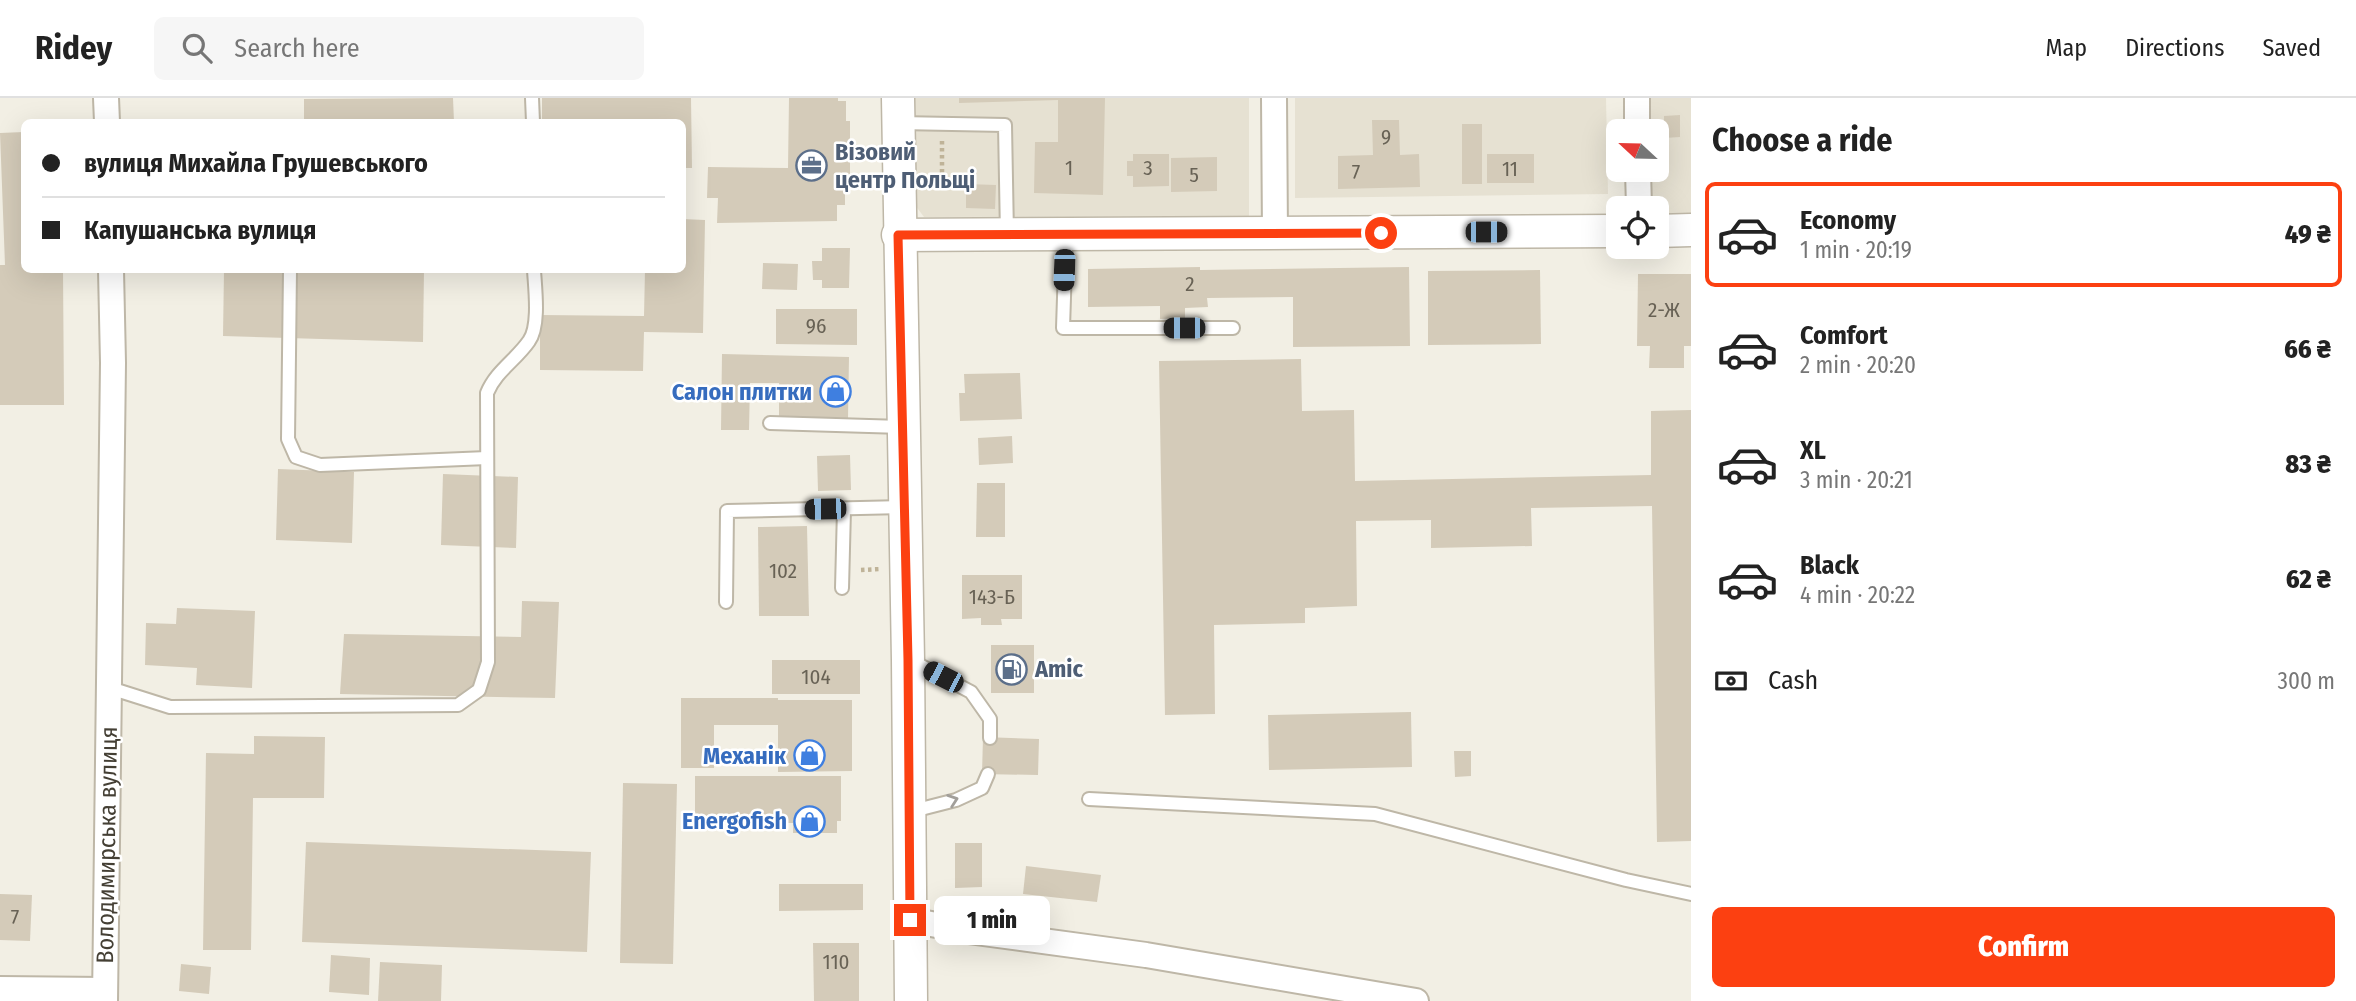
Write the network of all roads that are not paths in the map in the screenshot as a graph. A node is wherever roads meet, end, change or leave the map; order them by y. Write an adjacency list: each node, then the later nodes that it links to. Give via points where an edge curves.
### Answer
1 (106, 98): 6 (street)
2 (532, 98): 7 (lane)
3 (1274, 98): 12 (street)
4 (1637, 98): 8 (street)
5 (898, 111): 13 (street); 14 (lane, via 1005,125)
6 (107, 119)
7 (533, 119)
8 (1637, 119)
9 (1691, 230): 11 (street)
10 (1606, 231): 12 (street)
11 (1669, 231)
12 (1275, 234): 15 (street)
13 (898, 235): 14 (street); 21 (street)
14 (1007, 236): 15 (street)
15 (1066, 236): 19 (lane, via 1063,328)
16 (111, 273): 28 (street, Володимирська вулиця)
17 (290, 273): 22 (lane, via 288,439 296,457 320,465)
18 (534, 273): 22 (lane, via 535,327 530,340 492,380 487,393)
19 (1233, 328)
20 (770, 423): 21 (lane)
21 (902, 427): 23 (street)
22 (487, 458): 28 (lane, via 488,662 479,690 458,705 170,707)
23 (905, 508): 24 (lane); 27 (street)
24 (844, 509): 25 (lane); 26 (lane, via 727,511)
25 (842, 588)
26 (726, 602)
27 (908, 660): 29 (lane, via 971,692 990,719); 32 (street)
28 (110, 688): 36 (street, Володимирська вулиця)
29 (989, 738)
30 (988, 774): 32 (lane, one-way to 30, via 982,788)
31 (1089, 799): 33 (lane, via 1375,814)
32 (909, 812): 34 (street)
33 (1691, 894)
34 (910, 920): 37 (street); 38 (street)
35 (0, 989): 36 (street)
36 (105, 995)
37 (911, 1001)
38 (1416, 1001)

